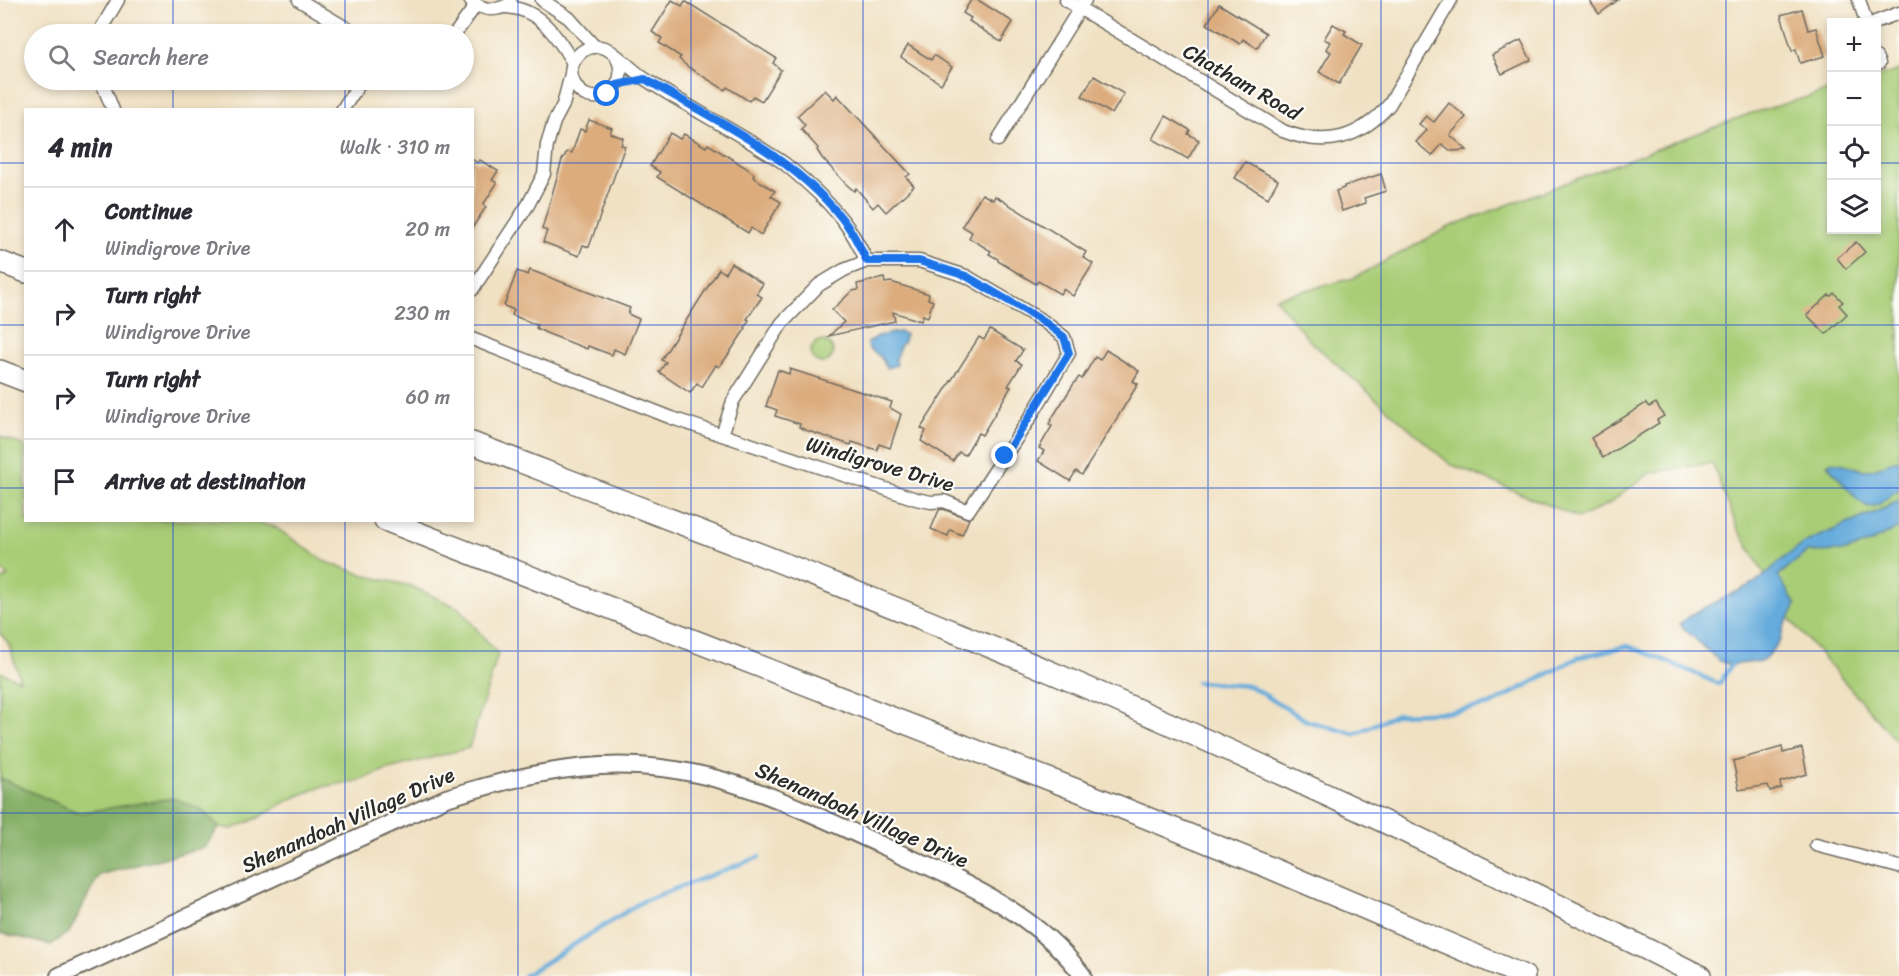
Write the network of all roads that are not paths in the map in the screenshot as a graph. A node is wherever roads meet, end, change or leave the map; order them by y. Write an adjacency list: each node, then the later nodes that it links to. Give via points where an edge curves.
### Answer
1 (118, 0): 13 (street)
2 (299, 0): 14 (street)
3 (542, 0): 16 (street, via 569,18)
4 (1066, 0): 9 (street, Chatham Road)
5 (1451, 0): 9 (street, Chatham Road, via 1389,105 1363,129 1330,140 1283,131)
6 (1859, 0): 11 (street)
7 (473, 2): 8 (street, via 495,10); 15 (street)
8 (509, 4): 18 (street, via 538,17 558,38)
9 (1083, 4): 27 (street)
10 (1899, 13): 12 (street)
11 (1865, 18)
12 (1881, 20)
13 (104, 24)
14 (339, 24)
15 (461, 24)
16 (595, 47): 17 (street, via 606,49); 18 (street, via 578,54)
17 (617, 58): 19 (street); 20 (street)
18 (572, 68): 23 (street, via 576,87); 24 (street)
19 (645, 79): 20 (street); 28 (street, via 783,163 829,204)
20 (617, 85): 23 (street, via 607,94)
21 (105, 90): 25 (street)
22 (355, 90): 26 (street)
23 (587, 95): 24 (street)
24 (563, 105): 31 (street, via 547,145 544,174)
25 (112, 108)
26 (343, 108)
27 (998, 140)
28 (867, 261): 35 (street, Windigrove Drive, via 819,285 782,323 733,401); 35 (street, Windigrove Drive, via 919,261 966,276 1064,337 1069,353 968,512 944,501 916,499)
29 (0, 262): 30 (highway)
30 (24, 271)
31 (474, 287)
32 (474, 340): 35 (street, Windigrove Drive)
33 (0, 371): 34 (highway)
34 (24, 380)
35 (722, 435)
36 (474, 444): 43 (highway, via 1060,676 1490,871)
37 (391, 522): 42 (highway, via 1120,807)
38 (1816, 845): 39 (street)
39 (1899, 867)
40 (59, 976): 41 (street, Shenandoah Village Drive, via 446,798 542,774 613,765 702,775 807,811 999,902 1058,945)
41 (1083, 976)
42 (1524, 976)
43 (1701, 976)

